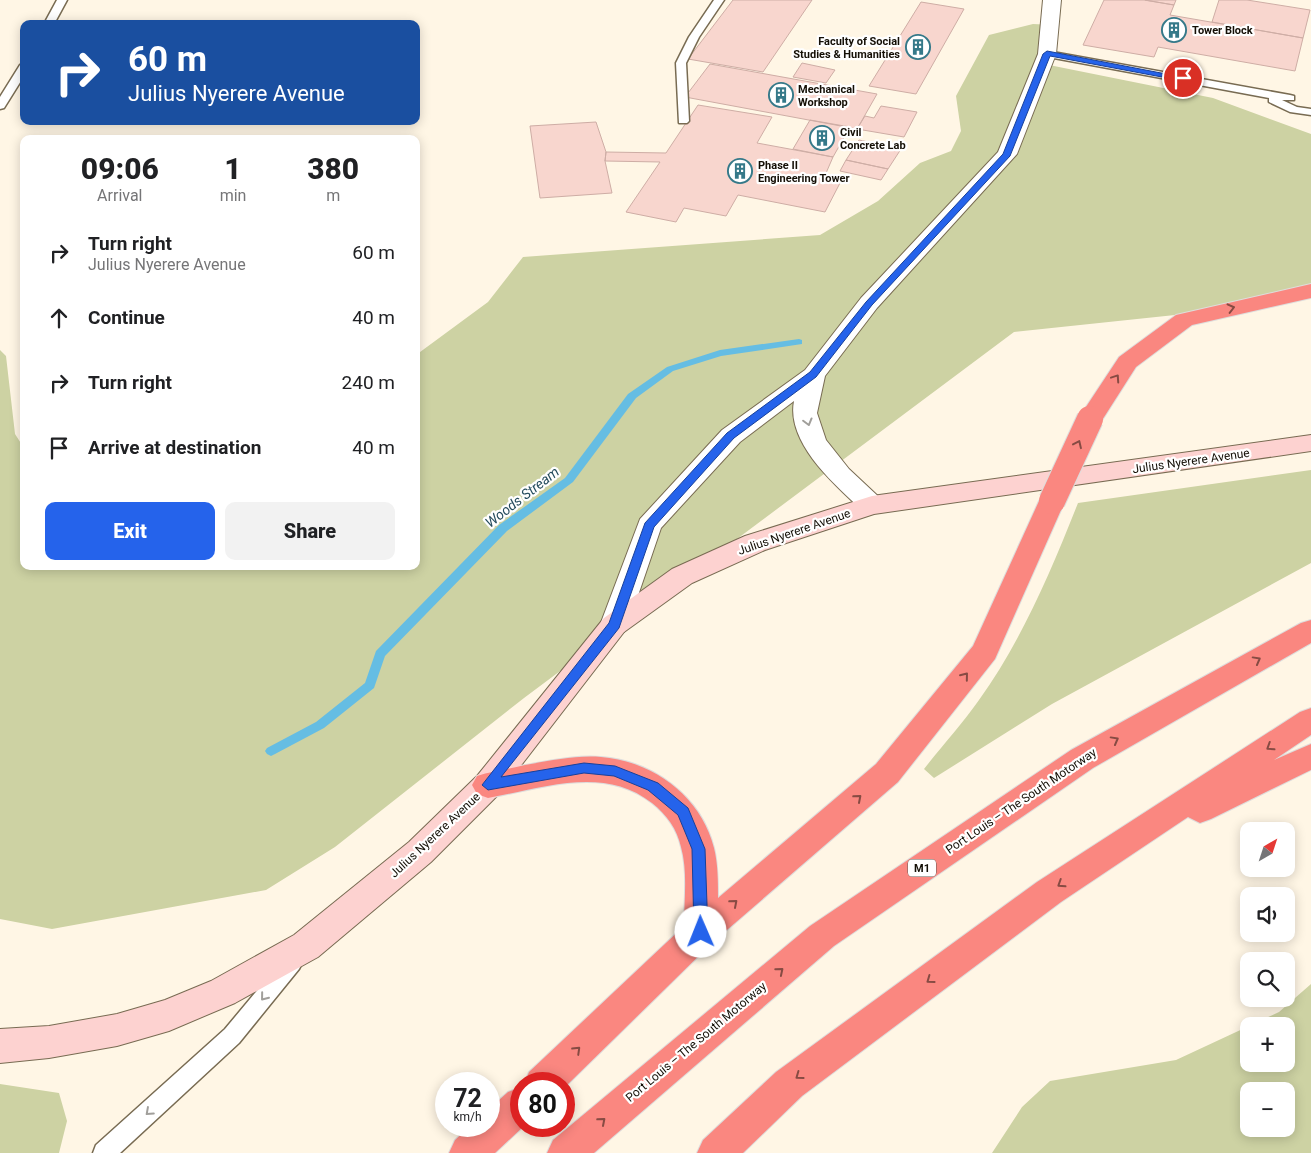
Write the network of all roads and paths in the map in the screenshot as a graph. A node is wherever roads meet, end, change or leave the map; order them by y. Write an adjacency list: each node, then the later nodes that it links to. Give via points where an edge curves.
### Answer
1 (62, 0): 4 (lane)
2 (719, 0): 11 (lane, via 681,63)
3 (1052, 0): 5 (street)
4 (52, 20)
5 (1047, 54): 7 (lane); 13 (street, via 1007,154 869,304)
6 (20, 74): 9 (lane)
7 (1261, 92): 8 (lane); 10 (lane, via 1278,104)
8 (1290, 98)
9 (0, 106)
10 (1311, 112)
11 (683, 121)
12 (1311, 291): 22 (highway, one-way to 12, bridge, via 887,773 985,650 1090,419 1127,362 1184,320)
13 (813, 374): 15 (street, one-way to 15, via 805,411 812,436 834,470); 16 (street, via 731,436 649,525)
14 (1311, 442): 15 (main road, Julius Nyerere Avenue)
15 (872, 505): 16 (main road, Julius Nyerere Avenue, via 754,543 691,572)
16 (614, 625): 20 (main road, Julius Nyerere Avenue)
17 (1311, 630): 29 (highway, Port Louis – The South Motorway / M1, one-way to 17, via 822,936 1082,759)
18 (1311, 720): 21 (highway, one-way to 21)
19 (1311, 756): 21 (highway)
20 (488, 785): 22 (highway, via 584,768 615,771 653,787 683,811 699,849); 23 (main road, Julius Nyerere Avenue, via 420,852)
21 (1098, 860): 30 (highway, one-way to 30, via 1049,892 789,1084)
22 (701, 932): 25 (highway, one-way to 22)
23 (306, 946): 24 (main road, Julius Nyerere Avenue, via 223,992 169,1014 117,1030 49,1042); 27 (lane, one-way to 27, via 232,1036)
24 (0, 1046)
25 (555, 1072)
26 (510, 1114): 28 (highway)
27 (104, 1153)
28 (468, 1153)
29 (566, 1153)
30 (716, 1153)

